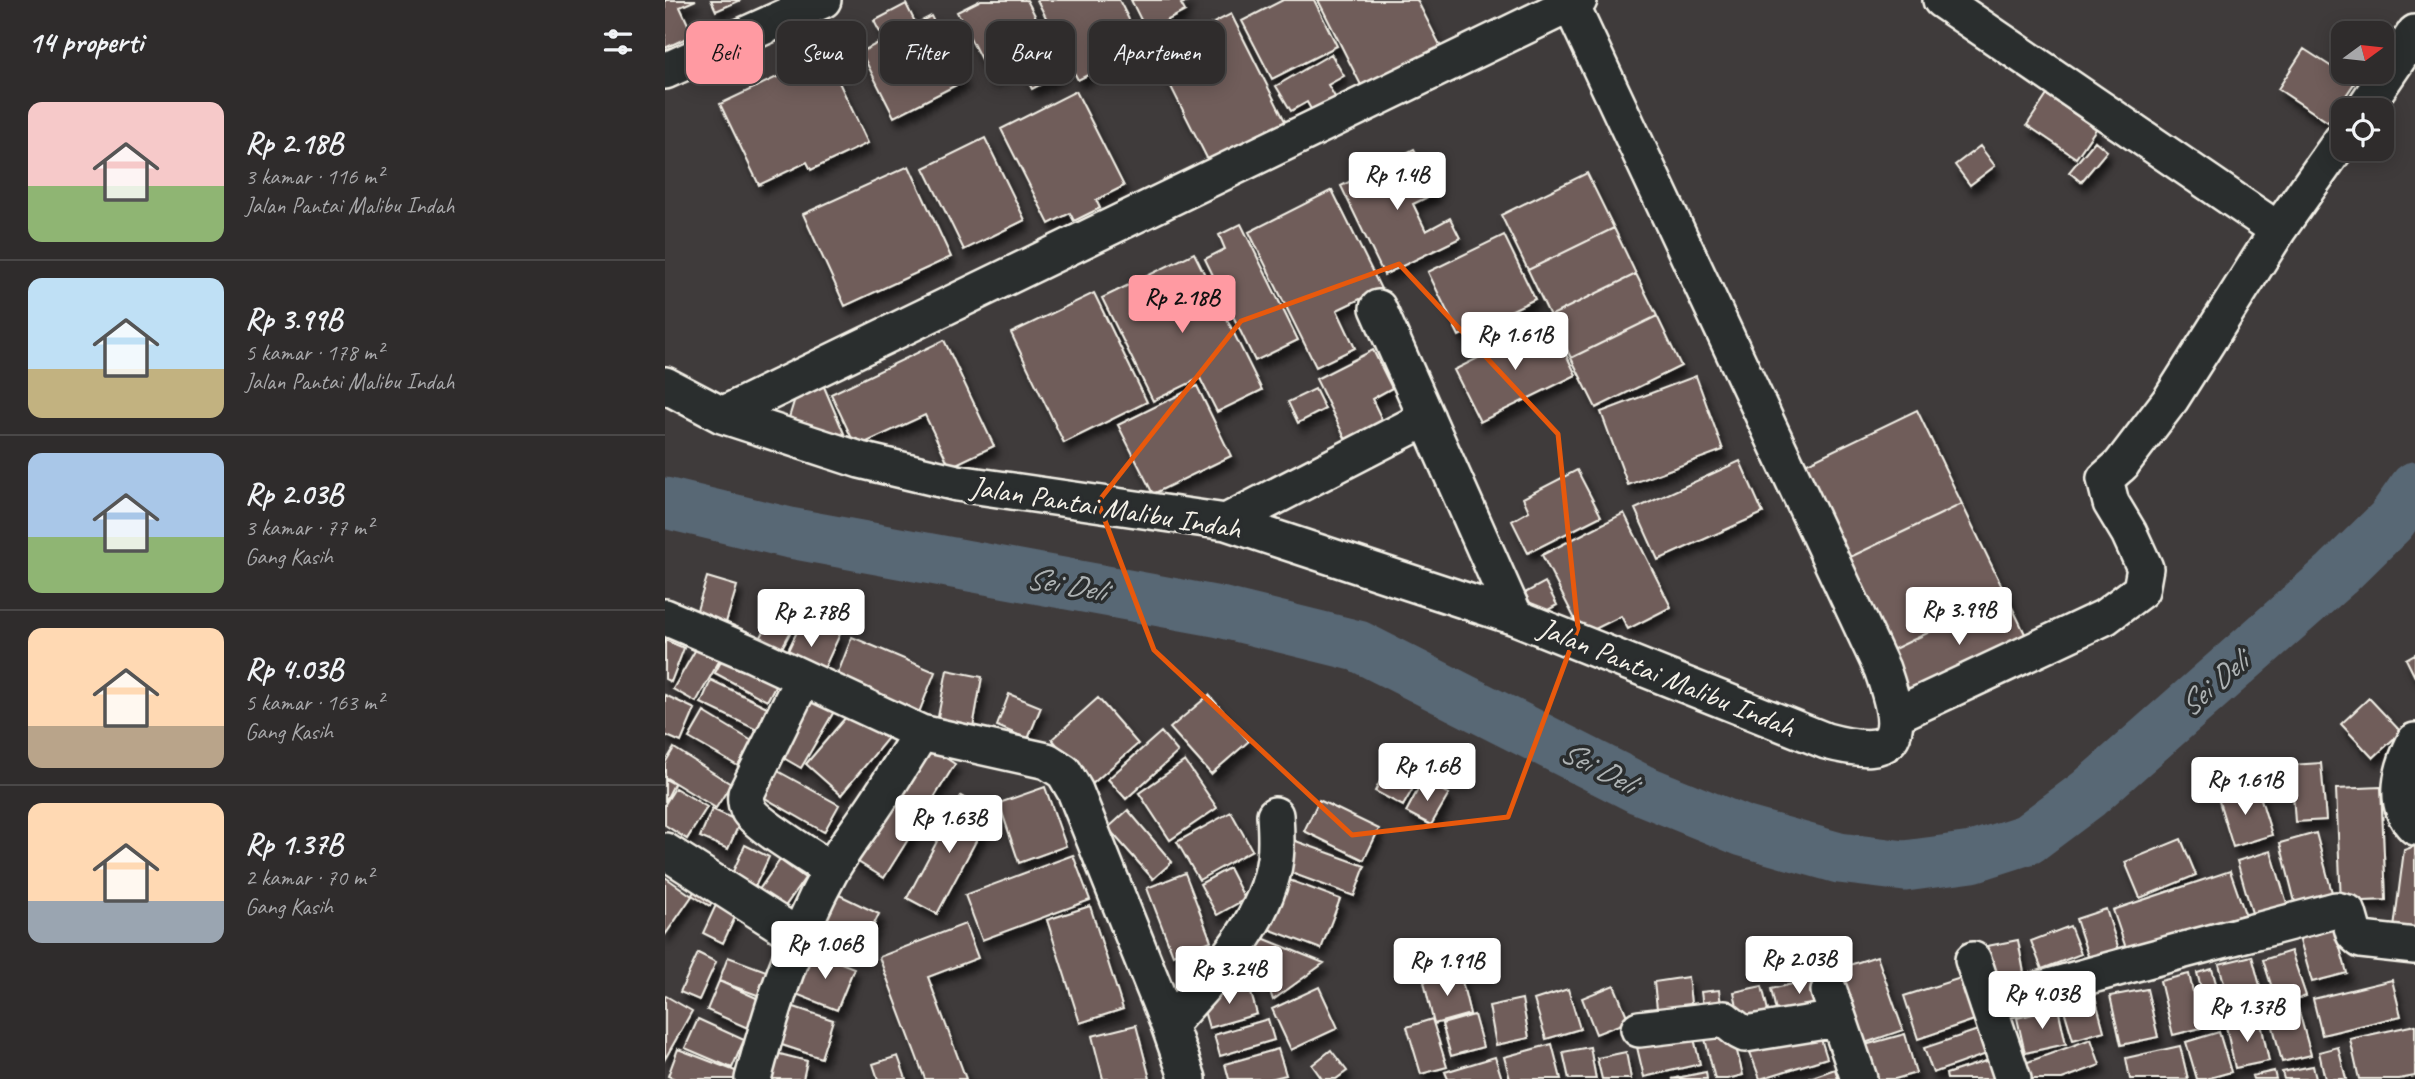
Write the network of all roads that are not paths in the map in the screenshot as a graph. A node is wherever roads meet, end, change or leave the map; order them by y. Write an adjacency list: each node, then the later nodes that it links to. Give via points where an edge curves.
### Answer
1 (823, 0): 5 (street)
2 (1941, 0): 8 (street)
3 (1571, 1): 11 (street); 17 (street, via 1882,669)
4 (2415, 33): 6 (street)
5 (665, 71)
6 (2371, 98)
7 (2331, 155): 8 (street)
8 (2278, 230): 17 (street, via 2171,399 2105,479 2111,503 2145,568 2141,590 2105,617)
9 (1378, 308): 12 (street)
10 (665, 385): 11 (street, Jalan Pantai Malibu Indah)
11 (722, 415): 13 (street, Jalan Pantai Malibu Indah, via 860,460 957,483)
12 (1427, 418): 13 (street); 15 (street)
13 (1226, 522): 15 (street, Jalan Pantai Malibu Indah)
14 (665, 617): 16 (street)
15 (1515, 617): 17 (street, Jalan Pantai Malibu Indah, via 1853,748 1889,742)
16 (803, 678): 18 (street); 23 (street, via 745,800 764,825)
17 (1896, 715)
18 (921, 733): 23 (street); 28 (street, via 1047,761 1064,772)
19 (2415, 741): 21 (street, via 2400,791 2405,816)
20 (1275, 816): 28 (street, via 1275,862 1258,912 1238,945)
21 (2415, 827)
22 (665, 851): 24 (street)
23 (831, 870): 24 (street)
24 (798, 936): 30 (street)
25 (2415, 946): 27 (street, via 2361,940 2354,934 2348,914 2336,910)
26 (1973, 960): 27 (street)
27 (1988, 1005): 33 (street)
28 (1169, 1025): 31 (street)
29 (1639, 1028): 32 (street, via 1724,1019 1745,1034 1833,1005)
30 (753, 1079)
31 (1188, 1079)
32 (1859, 1079)
33 (2013, 1079)

